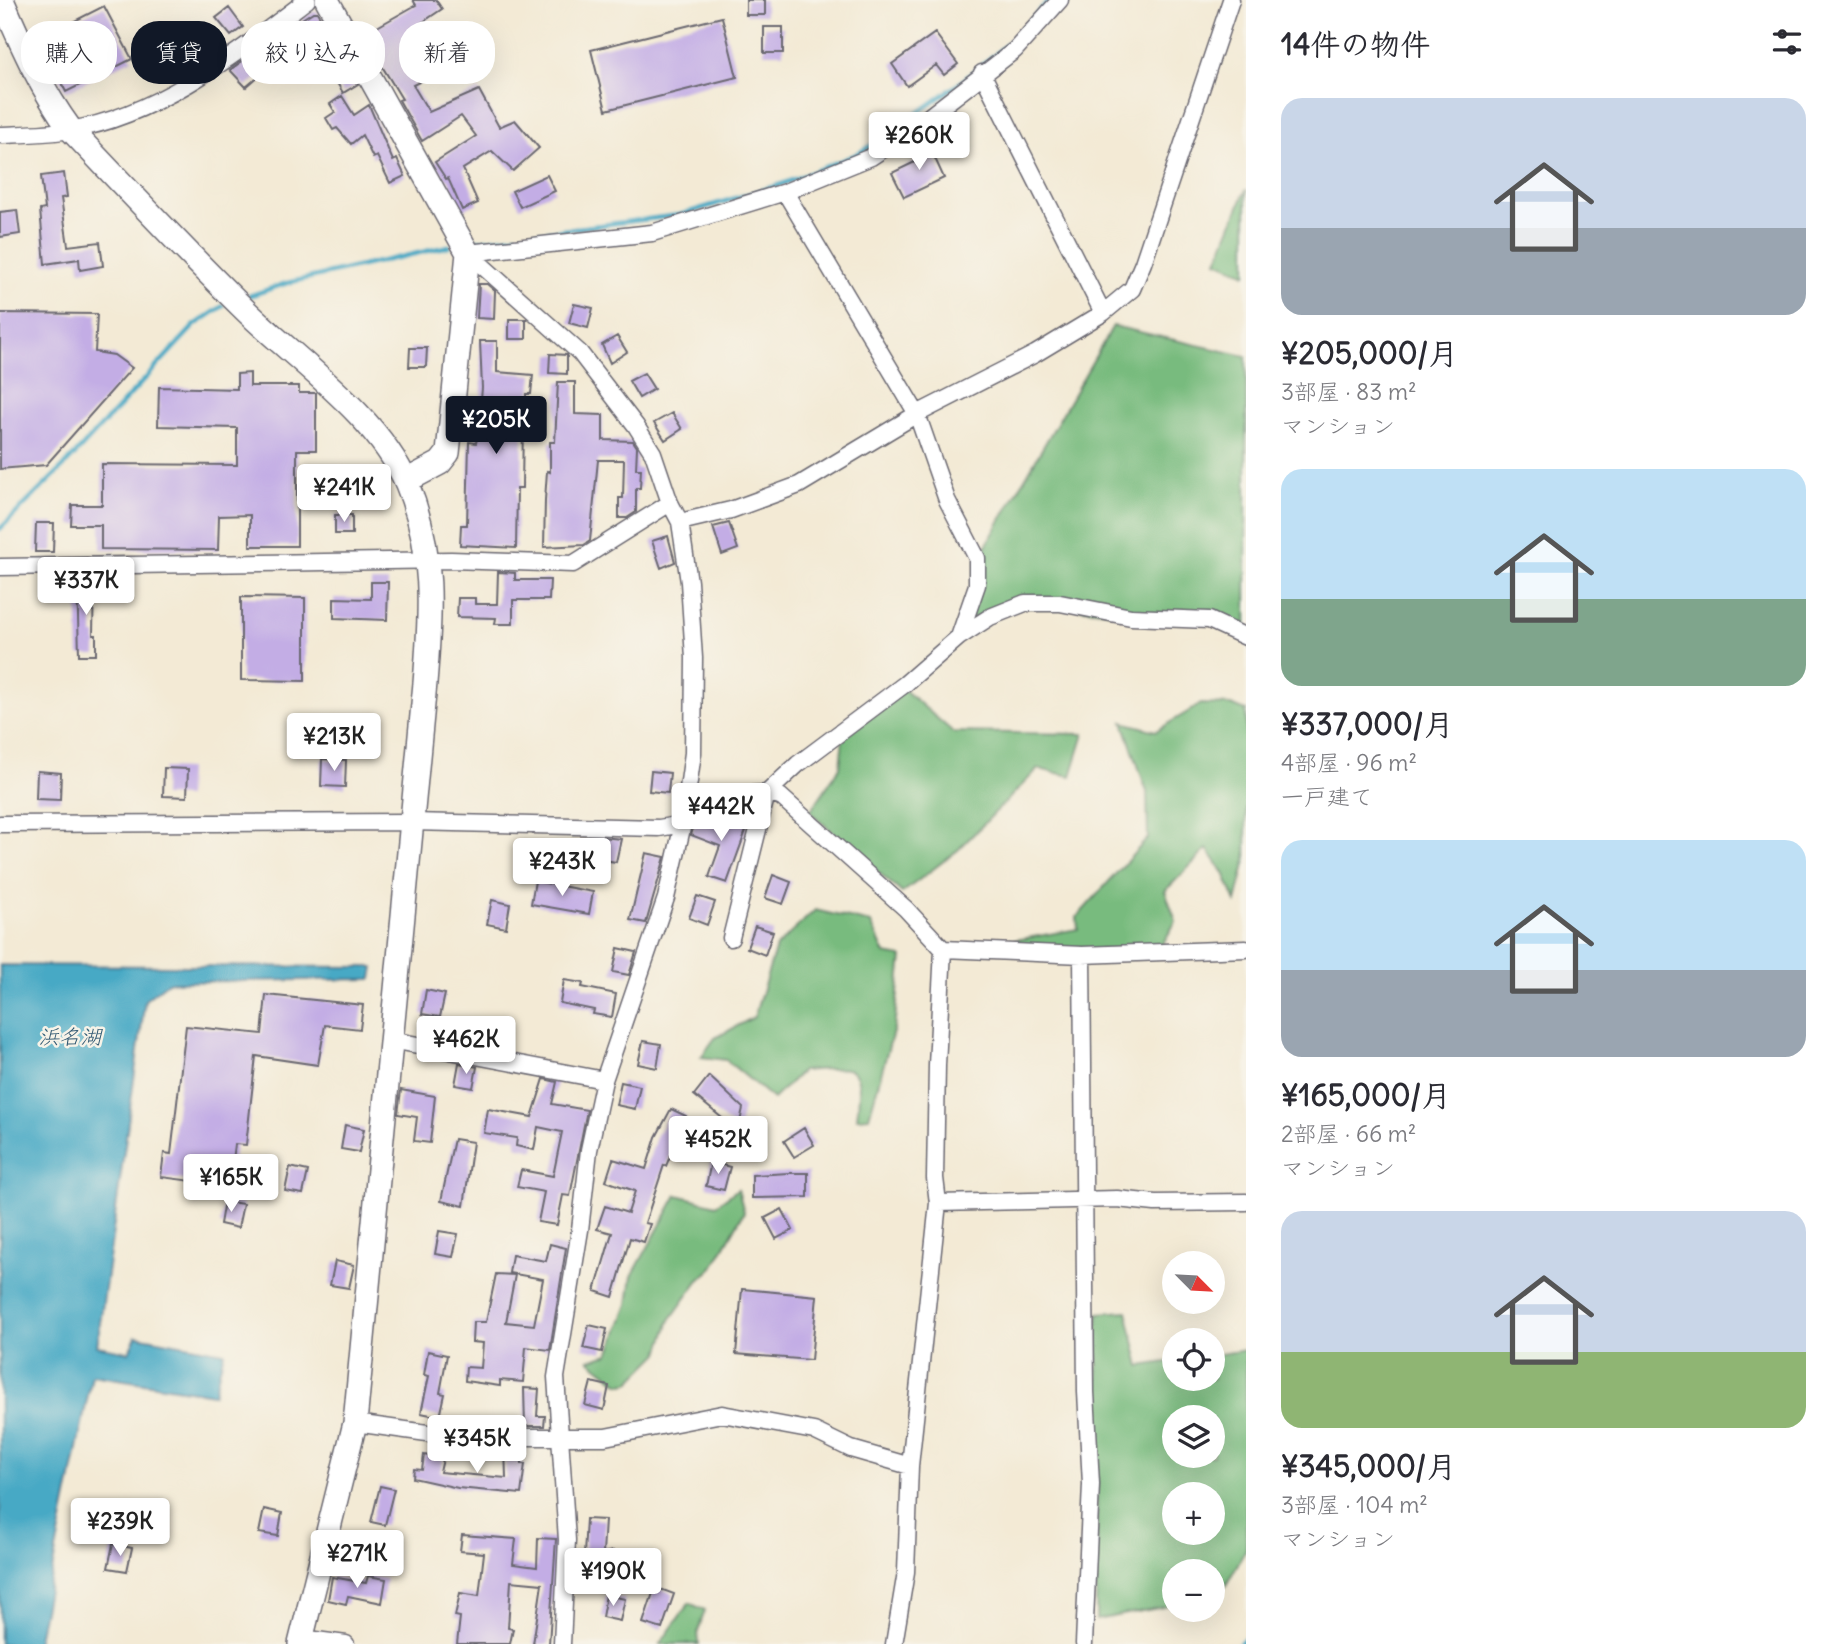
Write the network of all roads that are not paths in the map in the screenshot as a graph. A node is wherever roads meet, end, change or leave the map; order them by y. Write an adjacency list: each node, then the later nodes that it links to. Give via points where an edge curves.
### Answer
1 (2, 0): 7 (street, via 49,100)
2 (307, 0): 7 (street, via 147,107)
3 (327, 0): 10 (street)
4 (1060, 0): 6 (street, via 1015,50)
5 (1231, 0): 11 (street, via 1143,263 1132,289)
6 (982, 73): 9 (street, via 871,157); 11 (street)
7 (71, 130): 8 (street); 13 (street, via 242,307 341,398 383,445)
8 (0, 135)
9 (785, 192): 10 (street, via 652,233); 12 (street)
10 (468, 253): 13 (street, via 448,453 440,463); 14 (street, via 580,353 653,453)
11 (1103, 313): 12 (street, via 1035,354)
12 (917, 414): 15 (street, via 799,485 731,510); 18 (street, via 947,500 977,558 978,585)
13 (405, 481): 16 (street)
14 (670, 503): 15 (street); 16 (street, via 573,564)
15 (680, 522): 21 (street, via 694,657 693,753)
16 (429, 561): 17 (street); 22 (street, via 429,631)
17 (0, 567)
18 (959, 637): 19 (street, via 990,617 1025,603 1060,603 1131,617 1209,620); 20 (street)
19 (1246, 637)
20 (767, 793): 21 (street); 25 (street); 27 (street, via 780,796 906,909)
21 (687, 800): 24 (street)
22 (411, 822): 23 (street); 24 (street, via 659,828); 29 (street)
23 (0, 824)
24 (683, 824): 30 (street, via 666,898)
25 (731, 938)
26 (1246, 948): 28 (street)
27 (943, 949): 28 (street); 33 (street, via 937,1065)
28 (1082, 956): 31 (street)
29 (391, 1040): 30 (street); 34 (street)
30 (604, 1080): 35 (street, via 555,1377)
31 (1086, 1202): 32 (street); 33 (street); 41 (street, via 1091,1484)
32 (1246, 1202)
33 (938, 1203): 36 (street)
34 (355, 1423): 35 (street, via 456,1437); 37 (street)
35 (559, 1436): 36 (street, via 605,1437 722,1414 814,1431 850,1449); 39 (street, via 567,1540)
36 (910, 1466): 40 (street, via 906,1572)
37 (300, 1641): 38 (street)
38 (346, 1644)
39 (562, 1644)
40 (894, 1644)
41 (1084, 1644)

